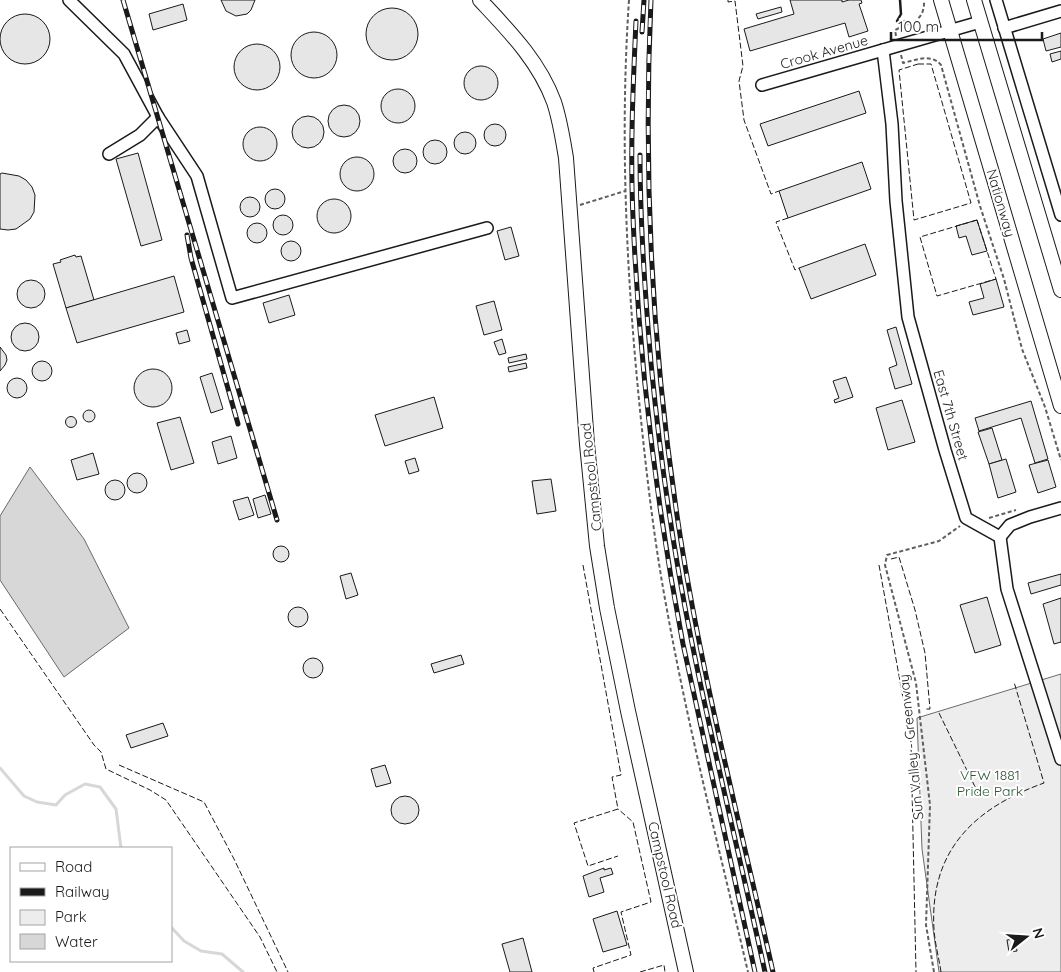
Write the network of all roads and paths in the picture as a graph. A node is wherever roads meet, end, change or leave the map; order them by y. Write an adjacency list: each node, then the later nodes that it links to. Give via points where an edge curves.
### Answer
1 (69, 0): 16 (street, via 124,54)
2 (480, 0): 20 (main road, Campstool Road, via 530,56 554,103 566,158)
3 (629, 0): 19 (path, via 624,61)
4 (924, 0): 11 (path, via 918,19)
5 (941, 0): 12 (main road, Nationway)
6 (974, 0): 9 (main road)
7 (996, 0): 10 (street)
8 (1061, 11): 10 (street)
9 (980, 22): 12 (street, Crook Avenue); 23 (main road)
10 (1004, 28): 18 (street)
11 (895, 32)
12 (950, 32): 13 (street, Crook Avenue); 24 (main road, Nationway)
13 (883, 50): 15 (street, Crook Avenue); 27 (street, East 7th Street, via 908,317 966,518)
14 (903, 64): 25 (path, via 924,58 936,60 941,65 1022,349)
15 (762, 85)
16 (158, 116): 17 (street, via 140,135); 22 (street, via 196,176 232,298)
17 (109, 154)
18 (1056, 179): 21 (street)
19 (625, 191): 20 (path); 31 (path, via 635,357 648,485 665,600)
20 (570, 208): 30 (main road, Campstool Road, via 587,444 607,608)
21 (1061, 215)
22 (487, 228)
23 (1061, 290)
24 (1061, 406)
25 (1061, 460)
26 (1061, 508): 28 (street, via 1010,525)
27 (972, 522): 28 (street); 32 (path, Sun Valley - Greenway, via 960,526 939,541 887,555 885,565 916,683 930,805 926,925)
28 (1000, 537): 29 (street, via 1007,588)
29 (1061, 759)
30 (686, 972)
31 (748, 972)
32 (934, 972)

